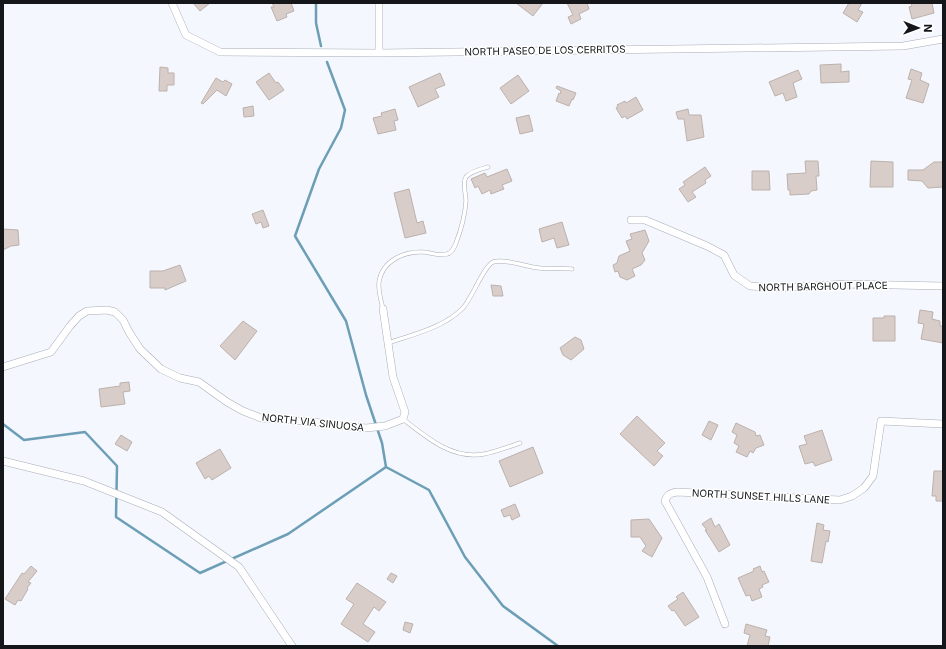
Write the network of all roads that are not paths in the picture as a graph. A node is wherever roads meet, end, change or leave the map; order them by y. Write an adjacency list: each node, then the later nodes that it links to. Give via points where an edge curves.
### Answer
1 (172, 3): 4 (street, NORTH PASEO DE LOS CERRITOS, via 186,35 220,52)
2 (379, 3): 4 (street)
3 (943, 39): 4 (street, NORTH PASEO DE LOS CERRITOS, via 903,46)
4 (379, 53)
5 (488, 167): 9 (lane, via 471,174 464,181 465,208 456,243 450,253 409,253 387,265 379,280)
6 (631, 220): 8 (street, NORTH BARGHOUT PLACE, via 645,220 724,255 734,275 750,286)
7 (572, 268): 10 (lane, via 539,268 499,261 491,263 470,298 453,317)
8 (943, 286)
9 (383, 309): 10 (street)
10 (388, 343): 12 (street, via 393,377 406,412)
11 (3, 367): 12 (street, NORTH VIA SINUOSA, via 52,352 79,316 86,311 107,310 124,320 140,349 161,369 180,378 199,382 226,402 261,418 366,428 386,426)
12 (404, 419): 14 (lane, via 438,445 459,452 482,455)
13 (943, 424): 16 (street, NORTH SUNSET HILLS LANE, via 881,421 873,476 864,488 840,500 677,492 666,497 665,501 707,577)
14 (520, 443)
15 (3, 461): 17 (street, via 84,481 162,512 239,567)
16 (725, 624)
17 (292, 646)

